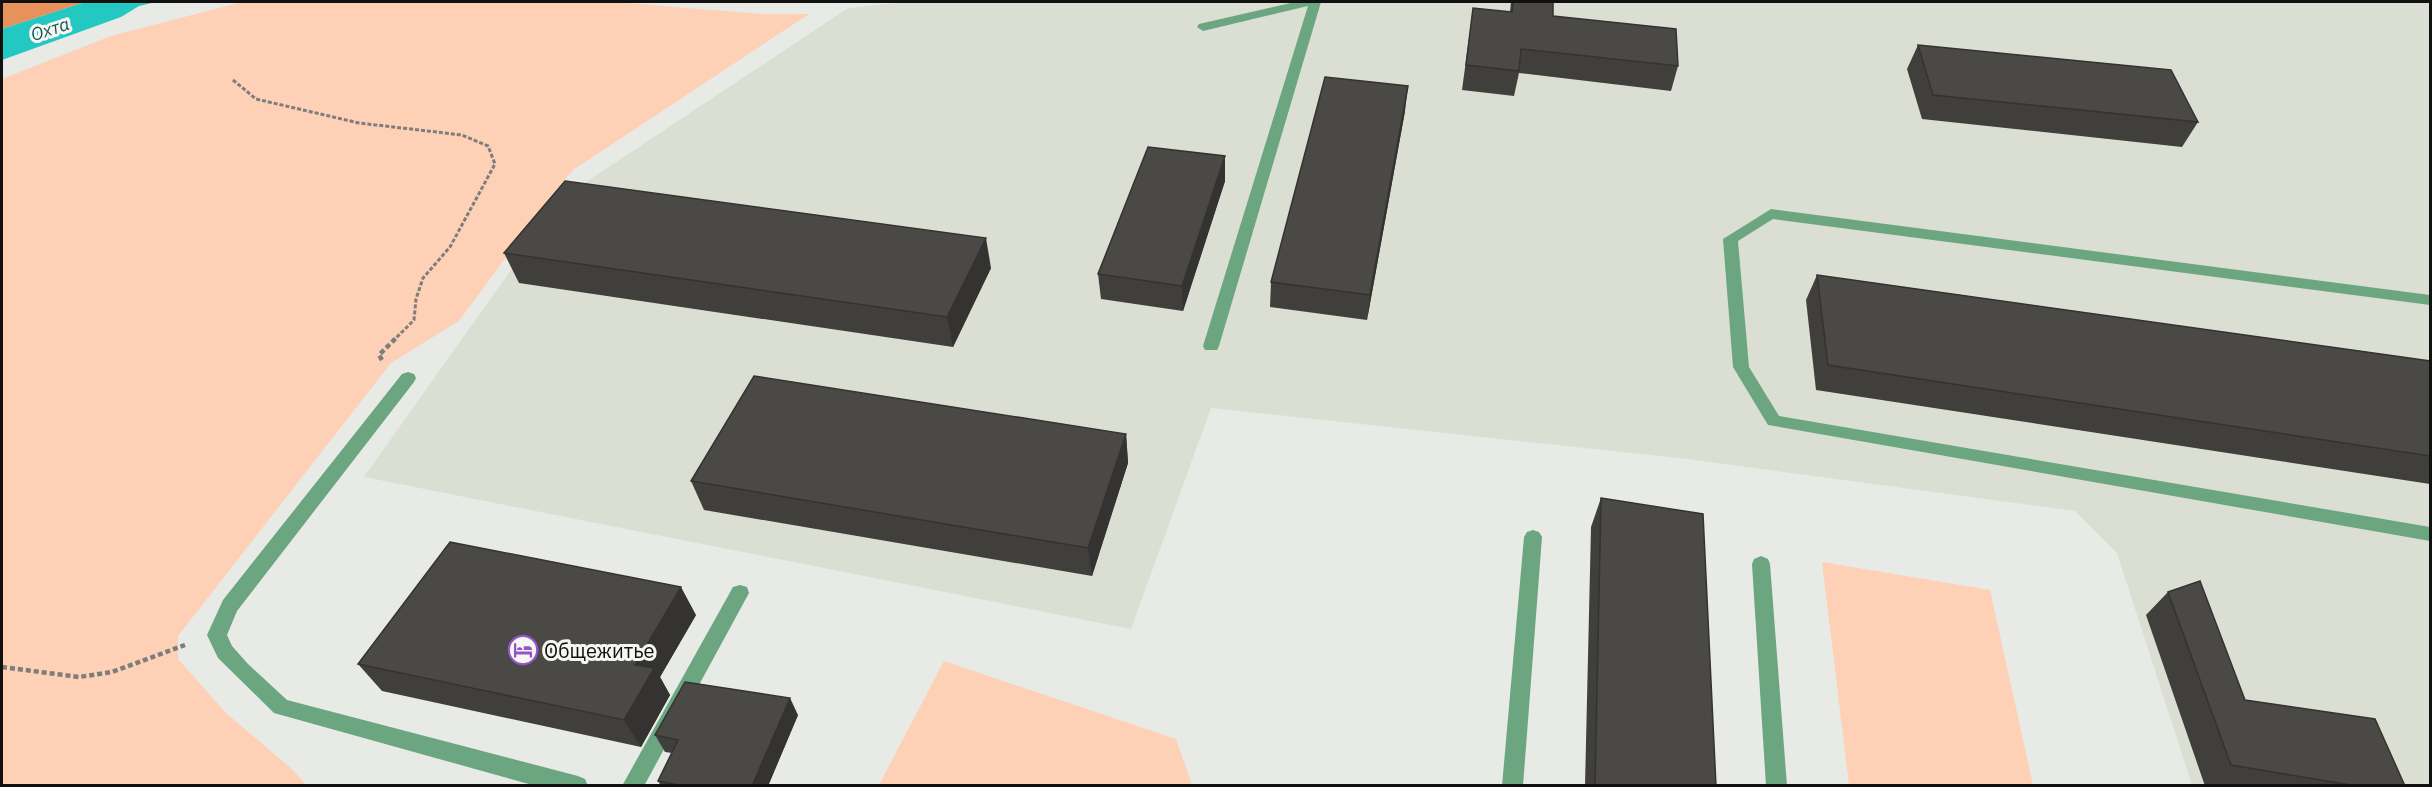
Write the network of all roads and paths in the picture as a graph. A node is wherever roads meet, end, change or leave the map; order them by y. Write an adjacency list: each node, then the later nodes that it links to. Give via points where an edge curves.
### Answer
1 (1308, 2): 3 (lane)
2 (1315, 2): 6 (lane)
3 (1203, 27)
4 (232, 80): 7 (path, via 255,99 359,123 462,135 488,146 495,164 488,180 450,247 423,278 414,320 379,355 380,359 405,366)
5 (2430, 300): 8 (lane, via 1771,214 1730,239 1741,367 1774,422)
6 (1211, 346)
7 (408, 378): 12 (lane, via 230,606)
8 (2430, 534)
9 (1533, 537): 17 (lane)
10 (1761, 564): 18 (lane)
11 (740, 593): 16 (lane)
12 (218, 634): 13 (path, via 112,672 79,677); 14 (lane, via 225,652 240,670 281,707)
13 (2, 667)
14 (551, 783): 15 (lane)
15 (578, 786)
16 (632, 786)
17 (1512, 786)
18 (1777, 786)

